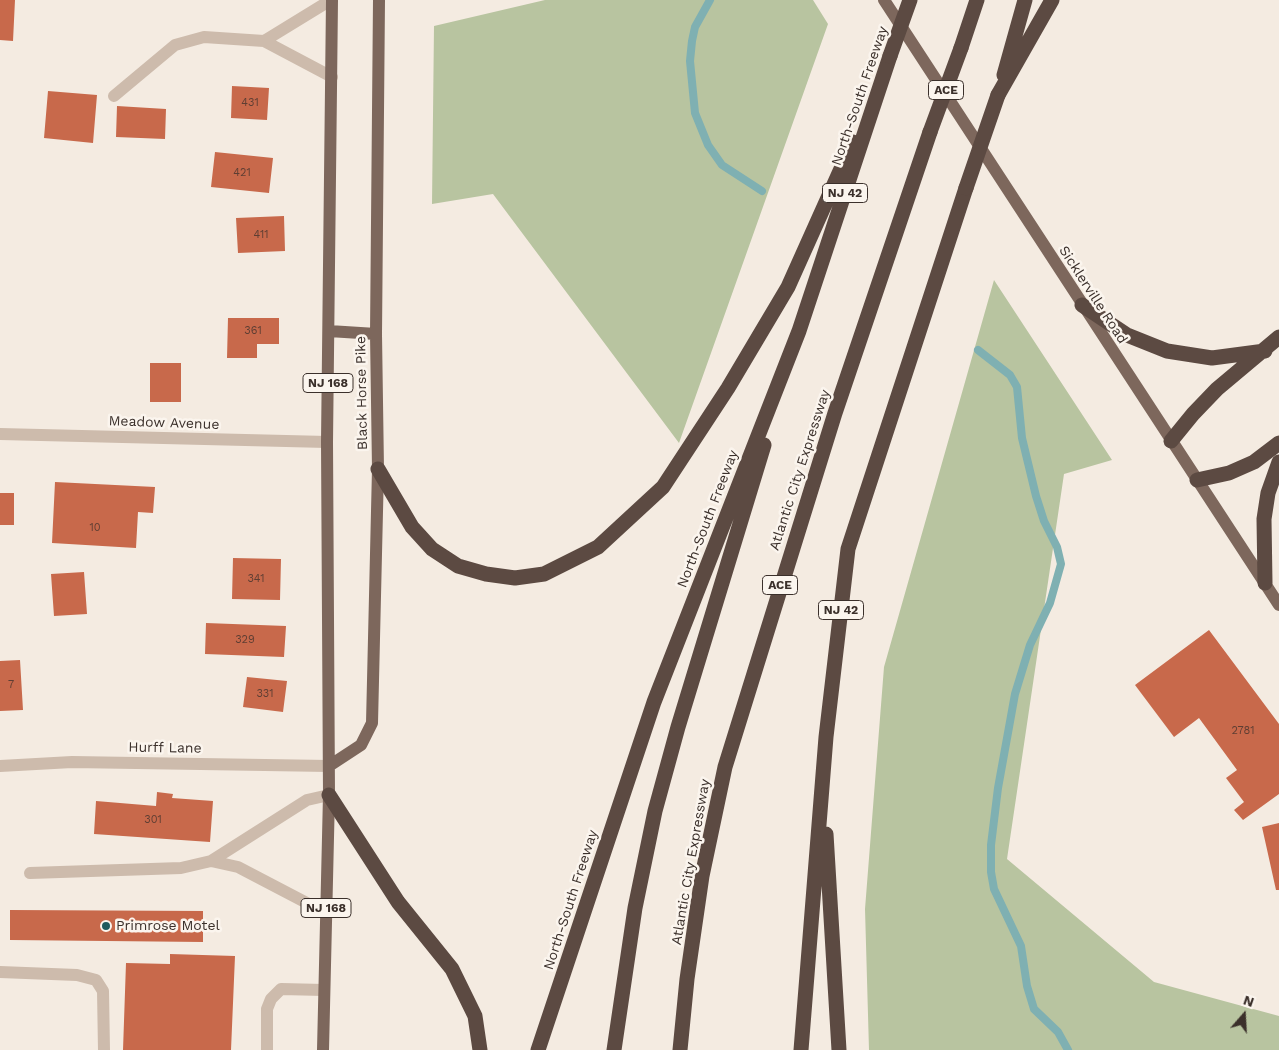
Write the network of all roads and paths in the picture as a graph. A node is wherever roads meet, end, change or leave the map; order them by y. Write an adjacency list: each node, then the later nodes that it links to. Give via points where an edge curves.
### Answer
1 (332, 0): 8 (street); 10 (main road, NJ 168)
2 (380, 0): 16 (main road, Black Horse Pike)
3 (884, 0): 13 (main road, Sicklerville Road)
4 (910, 0): 9 (highway, North-South Freeway / NJ 42, bridge)
5 (977, 0): 43 (highway, Atlantic City Expressway / ACE, bridge, via 832,422 725,767 702,876)
6 (1025, 0): 11 (highway, NJ 42)
7 (1052, 0): 11 (highway)
8 (264, 41): 10 (street); 12 (street, via 204,37 176,45)
9 (890, 56): 15 (highway, North-South Freeway / NJ 42); 24 (highway, via 802,259 759,337 663,487 598,547 544,574 515,578 458,566 432,549 412,527)
10 (332, 77): 14 (main road, NJ 168)
11 (998, 95): 30 (highway, NJ 42, bridge, via 848,549)
12 (114, 96)
13 (1082, 305): 18 (highway, via 1127,335 1167,351 1212,358); 20 (main road, Sicklerville Road)
14 (329, 331): 16 (main road); 21 (main road, NJ 168)
15 (799, 331): 41 (highway, North-South Freeway / NJ 42, via 654,702); 42 (highway, via 655,811 635,908)
16 (376, 334): 24 (main road, Black Horse Pike)
17 (1279, 338): 18 (highway)
18 (1264, 351): 20 (highway, via 1217,390)
19 (0, 434): 21 (street, Meadow Avenue)
20 (1171, 441): 25 (main road, Sicklerville Road)
21 (327, 442): 29 (main road, NJ 168)
22 (1279, 444): 25 (highway, via 1254,462 1229,473)
23 (1279, 462): 26 (highway, via 1268,493 1264,519)
24 (378, 469): 29 (main road, Black Horse Pike, via 372,723 361,745)
25 (1197, 480): 26 (main road, Sicklerville Road)
26 (1265, 583): 27 (main road, Sicklerville Road)
27 (1279, 605)
28 (0, 766): 29 (street, Hurff Lane, via 72,762)
29 (329, 766): 31 (main road, NJ 168)
30 (823, 779): 44 (highway, NJ 42); 45 (highway)
31 (329, 795): 32 (street, via 307,800); 34 (main road, NJ 168); 40 (highway, via 398,902 452,969 475,1016)
32 (212, 861): 33 (street, via 182,868); 34 (street, via 238,868)
33 (30, 873)
34 (326, 913): 36 (main road, NJ 168)
35 (0, 972): 37 (street, via 77,975 96,980 103,991)
36 (324, 990): 38 (street, via 281,989 267,1009); 39 (main road, NJ 168)
37 (104, 1050)
38 (267, 1050)
39 (323, 1050)
40 (480, 1050)
41 (538, 1050)
42 (614, 1050)
43 (680, 1050)
44 (801, 1050)
45 (839, 1050)

